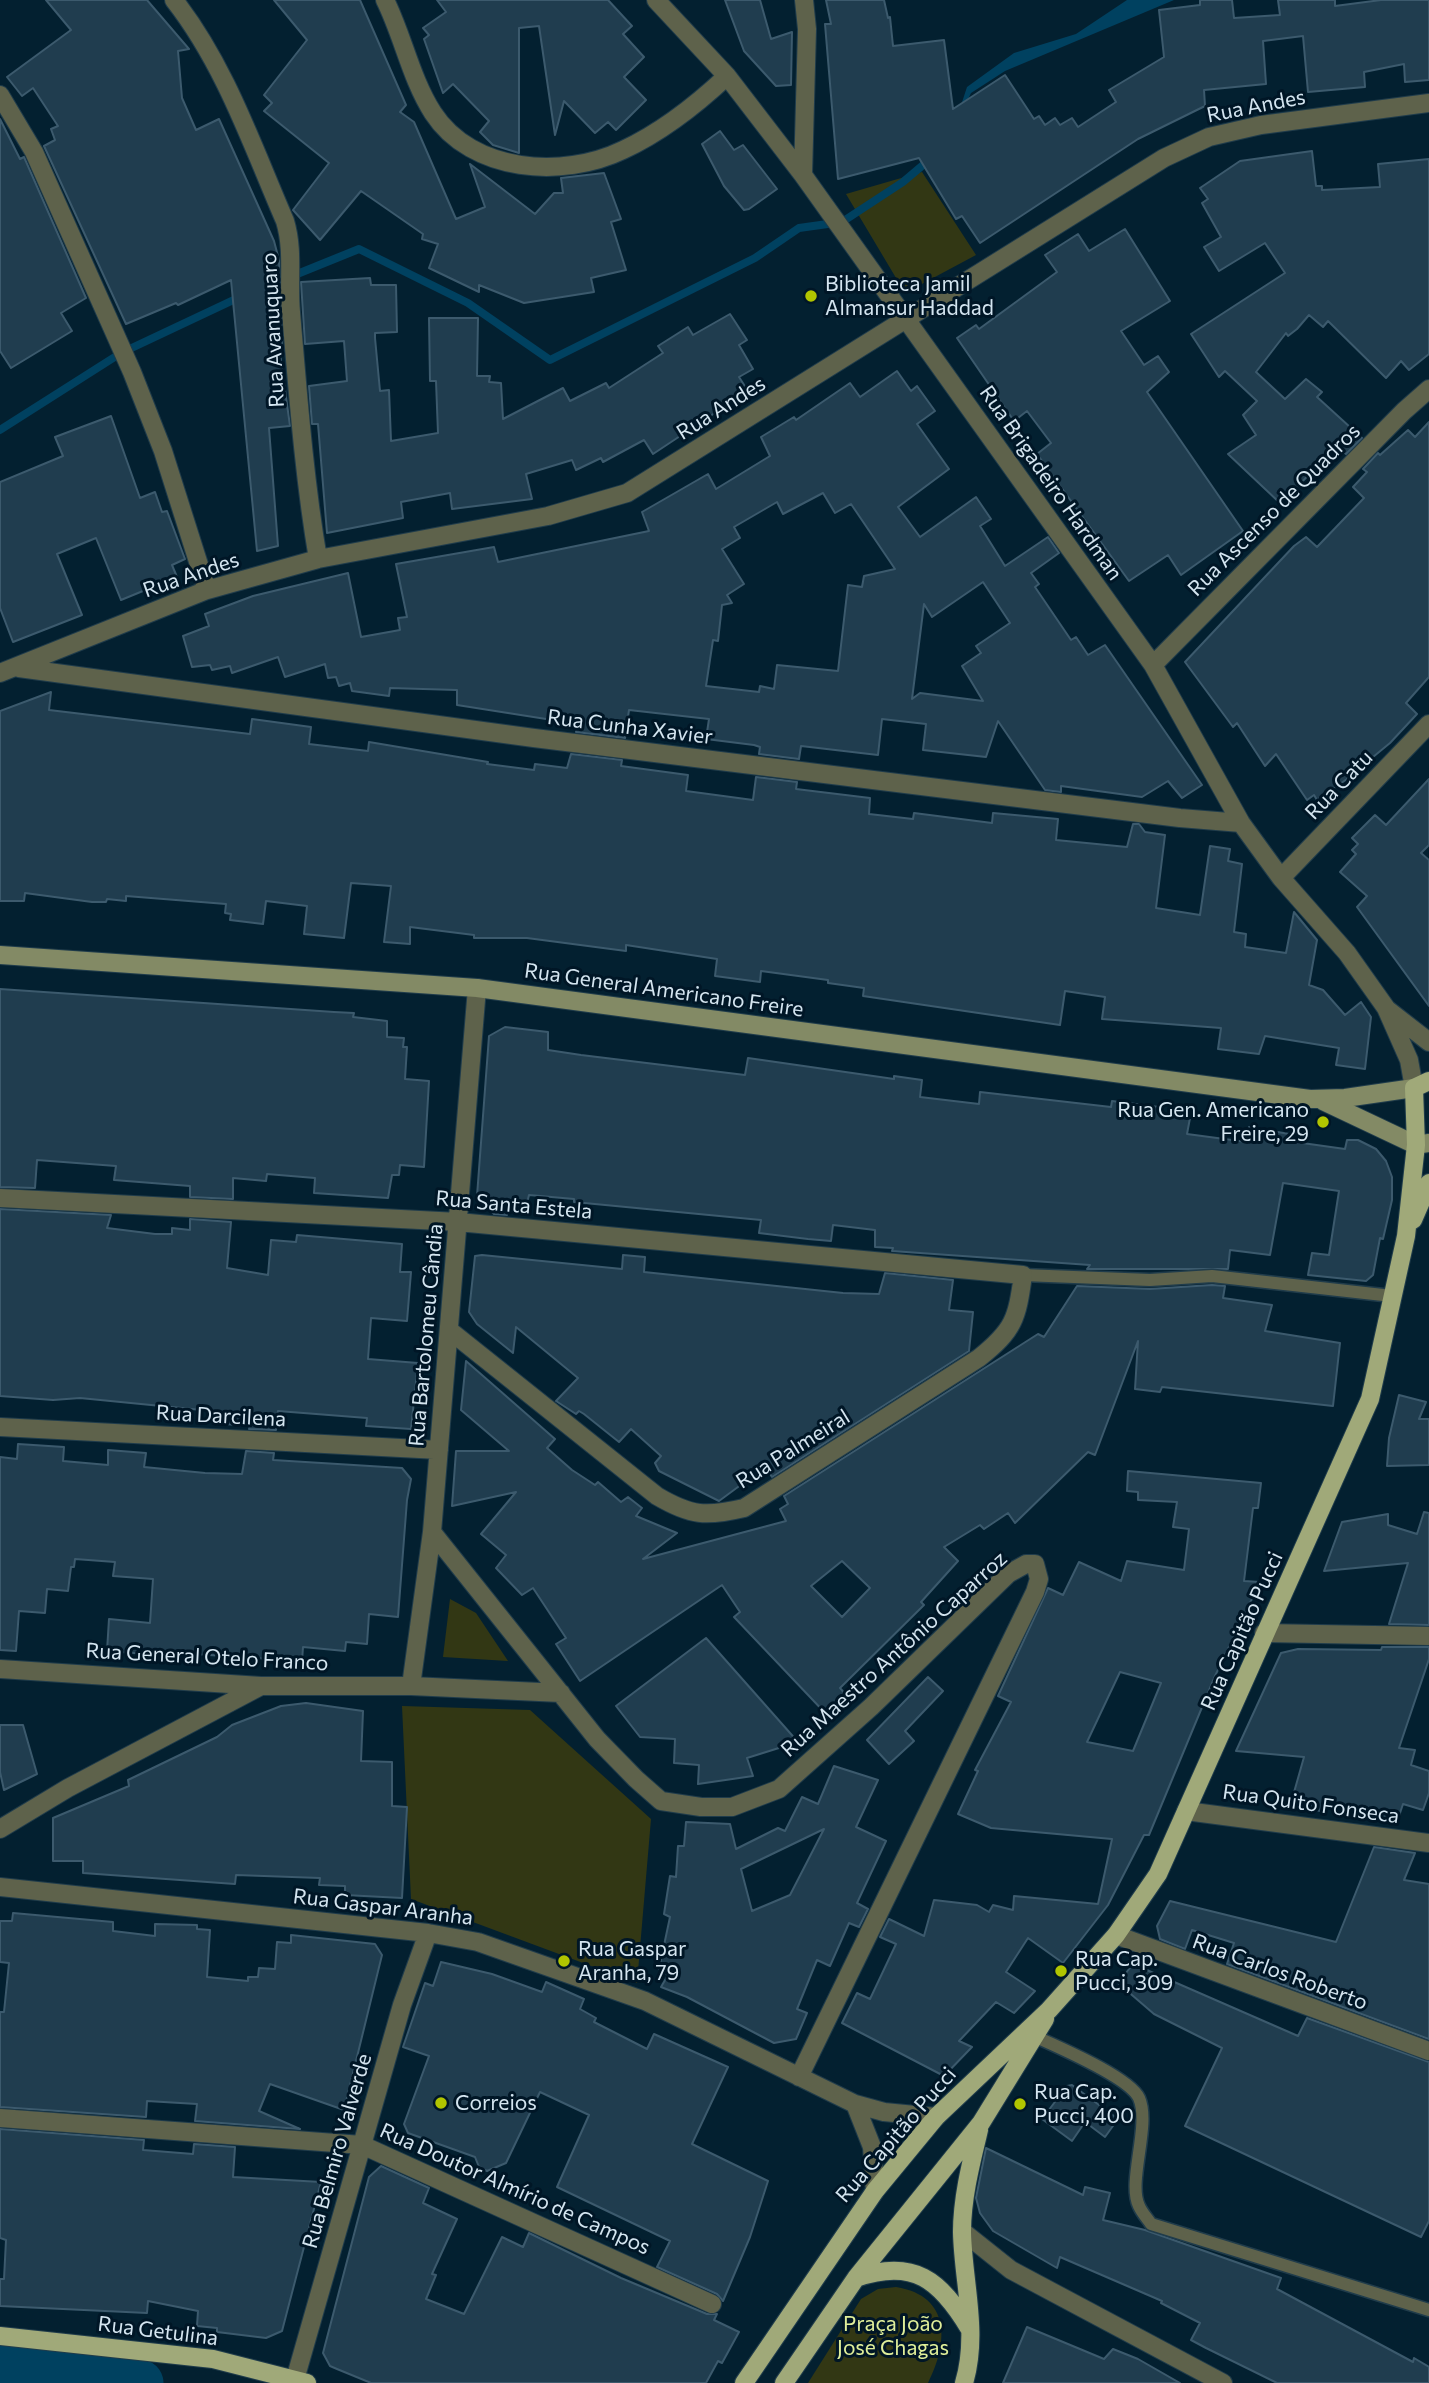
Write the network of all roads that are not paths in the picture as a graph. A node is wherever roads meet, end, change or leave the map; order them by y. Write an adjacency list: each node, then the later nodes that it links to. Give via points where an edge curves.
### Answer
1 (174, 0): 11 (street, Rua Avanuquaro, via 219,68 291,243 289,293 306,492)
2 (384, 0): 5 (street, via 433,113 470,147 496,160 553,167 620,152 689,111)
3 (656, 0): 5 (street, Rua Brigadeiro Hardman)
4 (804, 0): 8 (street)
5 (727, 76): 8 (street, Rua Brigadeiro Hardman)
6 (0, 95): 12 (street, via 34,152 163,452)
7 (1429, 103): 9 (street, Rua Andes, via 1209,136 1164,158)
8 (803, 174): 9 (street, Rua Brigadeiro Hardman)
9 (905, 318): 11 (street, Rua Andes, via 627,493 548,516); 13 (street, Rua Brigadeiro Hardman)
10 (1429, 389): 13 (street, Rua Ascenso de Quadros)
11 (318, 559): 12 (street, Rua Andes)
12 (207, 590): 14 (street, Rua Andes)
13 (1153, 665): 16 (street, Rua Brigadeiro Hardman)
14 (8, 670): 16 (street, Rua Cunha Xavier)
15 (1429, 724): 17 (street, Rua Catu)
16 (1241, 823): 17 (street, Rua Brigadeiro Hardman)
17 (1281, 878): 20 (street, Rua Brigadeiro Hardman, via 1347,953)
18 (0, 955): 19 (main road, Rua General Americano Freire)
19 (477, 988): 23 (main road, Rua General Americano Freire); 27 (street, Rua Bartolomeu Cândia)
20 (1386, 1008): 21 (street, Rua Brigadeiro Hardman); 22 (street, Rua Brigadeiro Hardman)
21 (1429, 1042)
22 (1422, 1084): 23 (main road, Rua General Americano Freire); 24 (main road, Rua Capitão Pucci)
23 (1320, 1100): 24 (main road, Rua General Americano Freire)
24 (1422, 1144): 28 (main road, Rua Capitão Pucci)
25 (1429, 1183): 28 (main road, Rua Capitão Pucci)
26 (0, 1198): 27 (street, Rua Santa Estela)
27 (458, 1222): 29 (street, Rua Santa Estela); 31 (street, Rua Bartolomeu Cândia)
28 (1406, 1236): 30 (main road, Rua Capitão Pucci)
29 (1023, 1275): 30 (lane, via 1150,1280 1212,1276); 31 (street, Rua Palmeiral, via 1015,1323 979,1358 744,1508 713,1515 685,1512 657,1496)
30 (1392, 1296): 35 (main road, Rua Capitão Pucci, via 1370,1399)
31 (449, 1330): 33 (street, Rua Bartolomeu Cândia)
32 (0, 1427): 33 (street, Rua Darcilena)
33 (439, 1450): 34 (street, Rua Bartolomeu Cândia)
34 (432, 1532): 39 (street, Rua Bartolomeu Cândia); 40 (street, Rua Maestro Antônio Caparroz)
35 (1264, 1633): 36 (street); 41 (main road, Rua Capitão Pucci)
36 (1429, 1636)
37 (0, 1669): 38 (street, Rua General Otelo Franco)
38 (261, 1686): 39 (street, Rua General Otelo Franco); 42 (street)
39 (411, 1686): 40 (street, Rua General Otelo Franco)
40 (561, 1693): 50 (street, Rua Maestro Antônio Caparroz, via 597,1739 661,1801 732,1807 779,1789 1008,1574 1035,1564 1039,1579 1035,1592)
41 (1186, 1811): 43 (street, Rua Quito Fonseca); 46 (main road, Rua Capitão Pucci, via 1158,1874)
42 (0, 1829)
43 (1429, 1843)
44 (0, 1887): 45 (street, Rua Gaspar Aranha)
45 (428, 1933): 50 (street, Rua Gaspar Aranha, via 478,1942 645,2001); 55 (street, Rua Belmiro Valverde)
46 (1116, 1935): 47 (main road, Rua Capitão Pucci); 49 (street, Rua Carlos Roberto)
47 (1049, 2010): 48 (main road, Rua Capitão Pucci); 52 (main road, Rua Capitão Pucci)
48 (1036, 2037): 54 (main road, Rua Capitão Pucci); 60 (lane, via 1086,2059 1139,2097 1137,2204 1152,2224)
49 (1429, 2051)
50 (799, 2077): 51 (street, Rua Gaspar Aranha)
51 (855, 2104): 52 (street, Rua Gaspar Aranha); 56 (street, via 873,2147)
52 (936, 2117): 56 (main road, Rua Capitão Pucci)
53 (0, 2118): 55 (street, Rua Doutor Almírio de Campos)
54 (981, 2123): 57 (main road, via 968,2176); 58 (main road)
55 (362, 2145): 59 (street, Rua Doutor Almírio de Campos); 64 (street, Rua Belmiro Valverde)
56 (874, 2192): 65 (main road, Rua Capitão Pucci)
57 (962, 2231): 61 (main road); 63 (street, via 1011,2270)
58 (856, 2278): 61 (main road, via 878,2270 902,2270 930,2279 945,2292); 66 (main road)
59 (712, 2304)
60 (1429, 2310)
61 (971, 2331): 67 (main road)
62 (0, 2336): 64 (main road, Rua Getulina, via 213,2359)
63 (1212, 2380)
64 (299, 2381)
65 (744, 2383)
66 (784, 2383)
67 (964, 2383)

